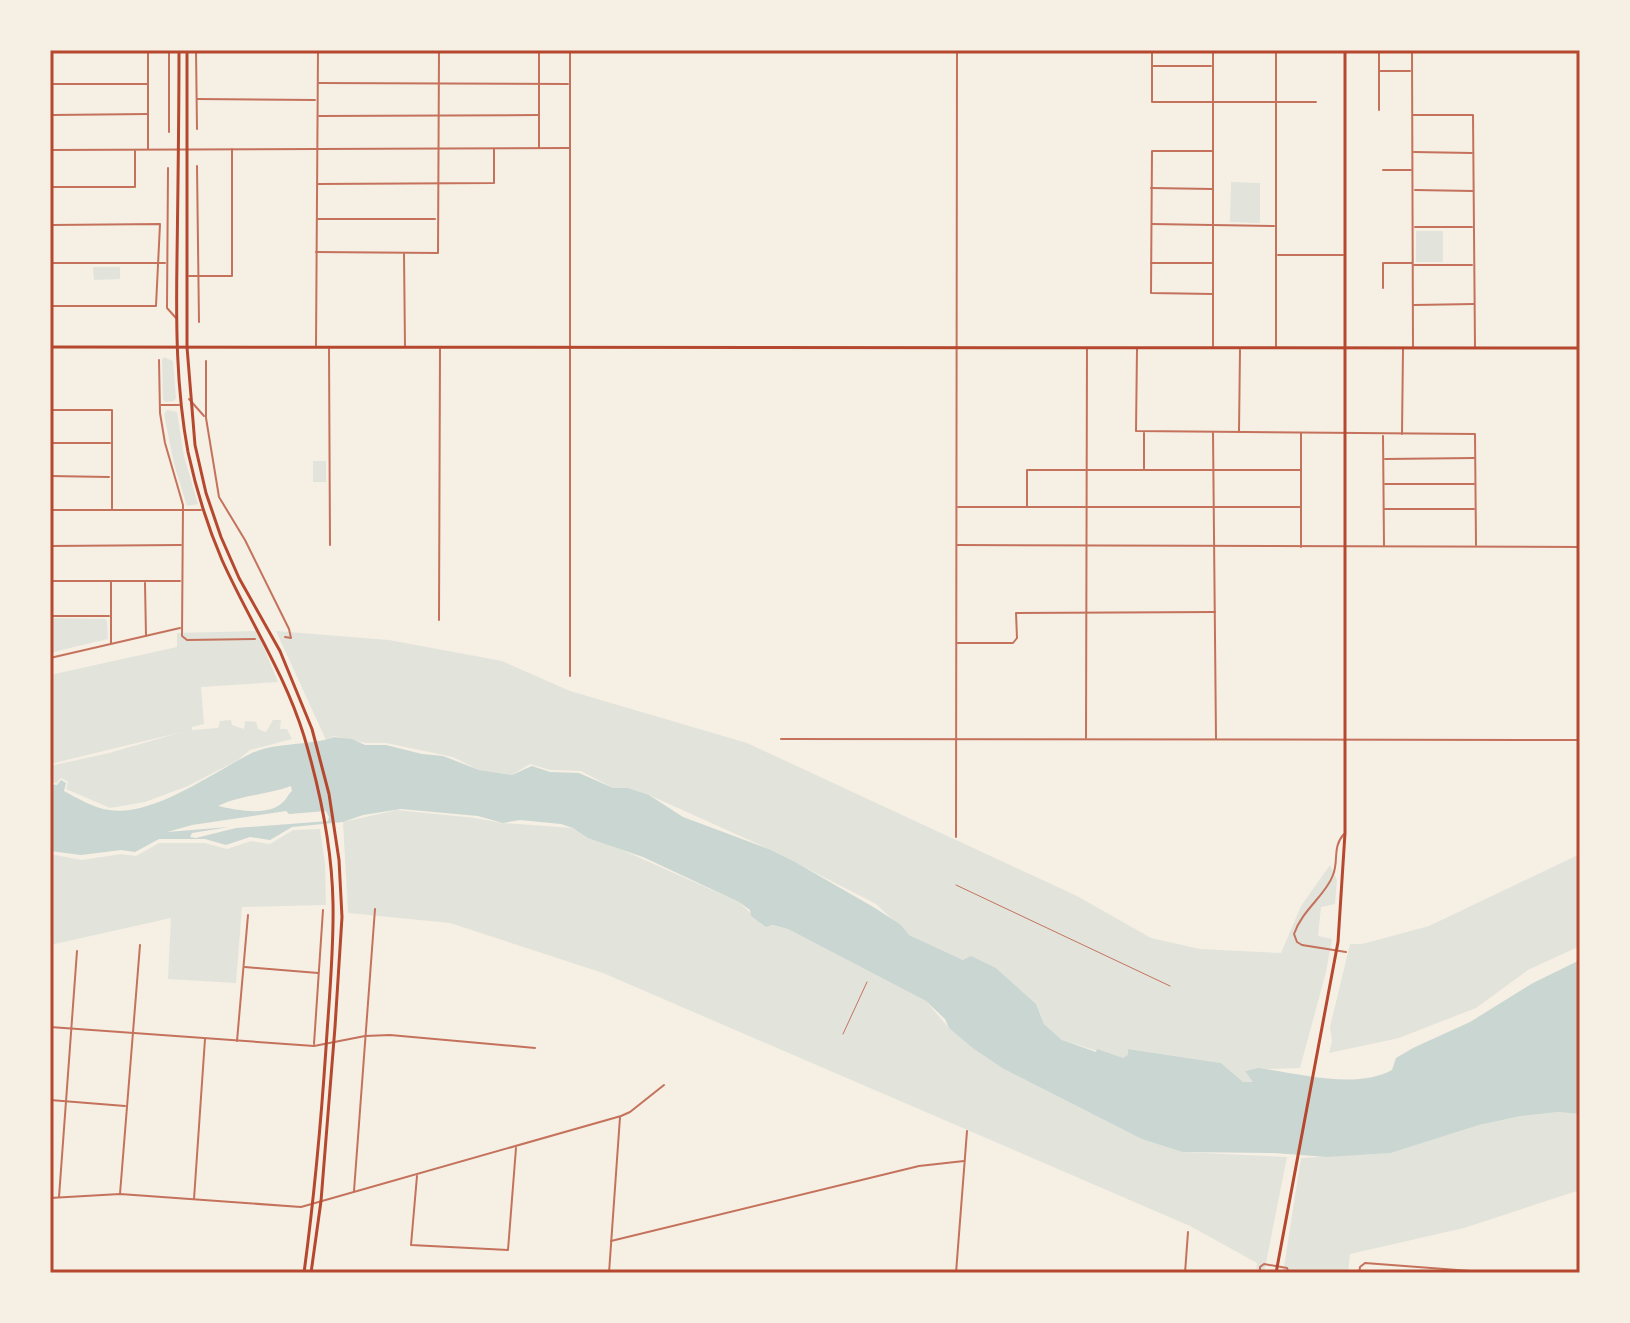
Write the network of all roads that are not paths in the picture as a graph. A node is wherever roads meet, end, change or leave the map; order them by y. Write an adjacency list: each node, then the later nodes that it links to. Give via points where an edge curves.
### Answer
1 (169, 50): 15 (street); 44 (street)
2 (179, 50): 45 (main road)
3 (187, 50): 35 (main road)
4 (196, 50): 31 (street)
5 (230, 50): 16 (street)
6 (570, 50): 29 (street)
7 (957, 50): 111 (street)
8 (1152, 50): 19 (street)
9 (1213, 50): 20 (street)
10 (1276, 50): 33 (street)
11 (1345, 50): 86 (main road)
12 (1379, 50): 21 (street)
13 (1412, 50): 22 (street)
14 (51, 51): 15 (street); 23 (street)
15 (148, 51): 26 (street)
16 (318, 51): 17 (street); 24 (street)
17 (439, 51): 18 (street); 27 (street)
18 (539, 51): 28 (street)
19 (1152, 66): 20 (street); 32 (street, via 1152,102)
20 (1213, 66): 32 (street)
21 (1379, 71): 22 (street); 37 (street)
22 (1412, 71): 42 (street)
23 (51, 72): 25 (street)
24 (317, 83): 27 (street); 30 (street)
25 (51, 84): 26 (street); 36 (street)
26 (148, 84): 38 (street)
27 (439, 84): 28 (street); 40 (street)
28 (539, 84): 29 (street); 41 (street)
29 (570, 84): 53 (street)
30 (317, 100): 31 (street); 43 (street)
31 (197, 101): 35 (street); 46 (street)
32 (1213, 101): 33 (street); 59 (street)
33 (1276, 102): 34 (street); 80 (street)
34 (1316, 102)
35 (187, 103): 55 (main road)
36 (50, 109): 39 (street)
37 (1379, 110)
38 (148, 114): 39 (street); 58 (street)
39 (51, 115): 56 (street)
40 (439, 115): 41 (street); 43 (street); 50 (street)
41 (538, 115): 52 (street)
42 (1413, 115): 60 (street); 61 (street, via 1473,115)
43 (317, 116): 49 (street)
44 (169, 118): 45 (street); 47 (street)
45 (177, 119): 54 (main road)
46 (197, 129)
47 (169, 132)
48 (232, 148): 49 (street); 55 (street); 95 (street, via 232,276)
49 (318, 148): 50 (street); 68 (street)
50 (439, 148): 51 (street); 69 (street)
51 (494, 148): 52 (street); 69 (street, via 494,183)
52 (539, 148): 53 (street)
53 (570, 148): 114 (street)
54 (177, 149): 55 (street); 58 (street); 102 (main road)
55 (187, 149): 66 (main road)
56 (51, 150): 57 (street); 70 (street)
57 (135, 150): 58 (street); 70 (street, via 135,187)
58 (148, 150)
59 (1213, 151): 71 (street, via 1152,151); 72 (street)
60 (1413, 152): 61 (street); 65 (street)
61 (1473, 153): 74 (street)
62 (197, 166): 67 (street)
63 (168, 168): 89 (street)
64 (1383, 170): 65 (street)
65 (1412, 170): 73 (street)
66 (187, 180): 67 (street); 94 (main road)
67 (197, 180): 95 (street)
68 (317, 184): 69 (street); 75 (street)
69 (439, 185): 76 (street)
70 (50, 187): 78 (street)
71 (1151, 188): 72 (street); 77 (street)
72 (1213, 189): 79 (street)
73 (1413, 190): 74 (street); 81 (street)
74 (1474, 191): 82 (street)
75 (316, 219): 76 (street); 83 (street)
76 (438, 219): 84 (street, via 438,253)
77 (1151, 224): 79 (street); 90 (street)
78 (50, 225): 87 (street); 88 (street, via 160,224)
79 (1213, 226): 80 (street); 91 (street)
80 (1277, 226): 85 (street)
81 (1413, 226): 82 (street); 92 (street)
82 (1473, 228): 93 (street)
83 (316, 252): 84 (street); 107 (street)
84 (404, 252): 109 (street)
85 (1277, 255): 86 (street); 117 (street)
86 (1345, 255): 118 (main road)
87 (51, 263): 88 (street); 98 (street)
88 (158, 263): 89 (street); 101 (street, via 156,306)
89 (167, 263): 102 (street, via 167,308)
90 (1151, 263): 91 (street); 97 (street, via 1151,293)
91 (1213, 263): 97 (street)
92 (1413, 264): 93 (street); 96 (street, via 1383,263); 100 (street)
93 (1474, 265): 99 (street)
94 (187, 276): 95 (street); 106 (main road)
95 (198, 276): 103 (street)
96 (1383, 288)
97 (1213, 294): 115 (street)
98 (50, 301): 101 (street)
99 (1474, 304): 100 (street); 121 (street)
100 (1413, 305): 120 (street)
101 (51, 306): 104 (street)
102 (176, 319): 105 (main road)
103 (199, 322)
104 (50, 347): 105 (main road)
105 (178, 347): 106 (main road); 127 (main road)
106 (187, 347): 107 (main road); 125 (main road)
107 (316, 347): 108 (main road)
108 (329, 347): 109 (main road); 163 (street)
109 (405, 347): 110 (main road)
110 (440, 347): 114 (main road); 181 (street)
111 (956, 347): 112 (main road); 114 (main road); 150 (street)
112 (1087, 347): 113 (main road); 141 (street)
113 (1137, 347): 115 (main road); 130 (street, via 1136,431)
114 (570, 348): 189 (street)
115 (1213, 348): 116 (main road)
116 (1240, 348): 117 (main road); 132 (street)
117 (1276, 348): 118 (main road)
118 (1344, 348): 119 (main road); 134 (main road)
119 (1403, 348): 120 (main road); 136 (street)
120 (1413, 348): 121 (main road)
121 (1475, 348): 122 (main road)
122 (1580, 348)
123 (159, 360): 126 (street)
124 (206, 361): 129 (street)
125 (189, 399): 129 (street); 155 (main road)
126 (160, 405): 127 (street); 160 (street)
127 (182, 405): 161 (main road)
128 (50, 410): 138 (street, via 112,410)
129 (206, 418): 149 (street)
130 (1144, 432): 131 (street); 142 (street)
131 (1213, 432): 132 (street); 143 (street)
132 (1239, 432): 133 (street)
133 (1301, 432): 134 (street); 144 (street)
134 (1344, 432): 135 (street); 169 (main road)
135 (1383, 434): 136 (street); 140 (street)
136 (1402, 434): 139 (street, via 1475,434)
137 (50, 443): 138 (street)
138 (111, 443): 146 (street)
139 (1476, 458): 140 (street); 148 (street)
140 (1383, 459): 147 (street)
141 (1086, 470): 142 (street); 151 (street, via 1027,470); 152 (street)
142 (1144, 470): 143 (street)
143 (1213, 470): 144 (street); 153 (street)
144 (1301, 470): 154 (street)
145 (50, 476): 146 (street)
146 (111, 477): 159 (street)
147 (1384, 484): 148 (street); 156 (street)
148 (1475, 484): 157 (street)
149 (222, 503): 155 (street); 184 (street, via 289,629 291,638)
150 (956, 507): 151 (street); 164 (street)
151 (1027, 507): 152 (street)
152 (1086, 507): 153 (street); 166 (street)
153 (1213, 507): 154 (street); 167 (street)
154 (1301, 507): 168 (street)
155 (211, 509): 216 (main road, via 234,567 283,658 326,780 342,890)
156 (1383, 509): 157 (street); 170 (street)
157 (1475, 509): 171 (street)
158 (50, 510): 159 (street)
159 (112, 510): 160 (street)
160 (182, 510): 161 (street); 162 (street)
161 (203, 510): 217 (main road, via 274,659 314,774 333,901)
162 (181, 545): 165 (street); 176 (street)
163 (330, 545)
164 (956, 545): 166 (street); 186 (street)
165 (50, 546)
166 (1086, 546): 167 (street); 177 (street)
167 (1213, 546): 168 (street); 178 (street)
168 (1301, 547): 169 (street)
169 (1344, 547): 170 (street); 194 (main road)
170 (1384, 547): 171 (street)
171 (1476, 547): 172 (street)
172 (1580, 547)
173 (50, 581): 174 (street)
174 (111, 581): 175 (street); 180 (street)
175 (145, 581): 176 (street); 183 (street)
176 (181, 581): 182 (street)
177 (1086, 612): 178 (street); 186 (street, via 1016,613 1013,643); 192 (street)
178 (1215, 612): 193 (street)
179 (50, 616): 180 (street)
180 (111, 616): 187 (street)
181 (439, 620)
182 (181, 628): 183 (street); 185 (street, via 187,640)
183 (146, 637): 187 (street)
184 (285, 637)
185 (255, 639)
186 (956, 643): 191 (street)
187 (111, 644): 188 (street)
188 (50, 658)
189 (570, 676)
190 (781, 739): 191 (street)
191 (956, 739): 192 (street); 197 (street)
192 (1086, 739): 193 (street)
193 (1216, 739): 194 (street)
194 (1345, 739): 195 (street); 196 (main road)
195 (1580, 740)
196 (1345, 833): 204 (street, via 1336,842 1333,876 1294,934 1302,945); 238 (main road, via 1336,957)
197 (956, 837)
198 (956, 885): 208 (street)
199 (375, 909): 213 (street)
200 (323, 910): 206 (street)
201 (248, 915): 205 (street)
202 (140, 945): 211 (street)
203 (77, 951): 210 (street)
204 (1346, 952)
205 (244, 967): 206 (street); 215 (street)
206 (319, 973): 218 (street)
207 (867, 982): 212 (street)
208 (1170, 986)
209 (50, 1027): 210 (street)
210 (71, 1028): 211 (street); 222 (street)
211 (132, 1033): 214 (street); 223 (street)
212 (843, 1034)
213 (365, 1036): 216 (street); 219 (street); 229 (street)
214 (206, 1038): 215 (street); 233 (street)
215 (237, 1041): 218 (street)
216 (334, 1043): 217 (street); 234 (main road)
217 (326, 1044): 218 (street); 235 (main road)
218 (314, 1046)
219 (535, 1048)
220 (664, 1085): 224 (street)
221 (50, 1100): 222 (street)
222 (65, 1101): 223 (street); 231 (street)
223 (127, 1106): 230 (street)
224 (621, 1116): 226 (street); 237 (street)
225 (967, 1131): 227 (street)
226 (516, 1147): 228 (street); 228 (street, via 508,1250 411,1245)
227 (964, 1161): 237 (street, via 919,1166); 242 (street)
228 (417, 1174): 229 (street)
229 (354, 1192): 234 (street)
230 (120, 1194): 231 (street); 233 (street)
231 (59, 1197): 232 (street)
232 (50, 1198)
233 (194, 1199): 235 (street)
234 (321, 1201): 235 (street); 240 (main road)
235 (314, 1204): 239 (main road)
236 (1188, 1232): 243 (street)
237 (611, 1241): 241 (street)
238 (1276, 1272)
239 (304, 1273)
240 (311, 1273)
241 (609, 1273)
242 (956, 1273)
243 (1185, 1273)
244 (1260, 1273): 245 (street, via 1264,1264 1287,1268)
245 (1289, 1273)
246 (1359, 1273): 247 (street, via 1365,1263)
247 (1497, 1273)

